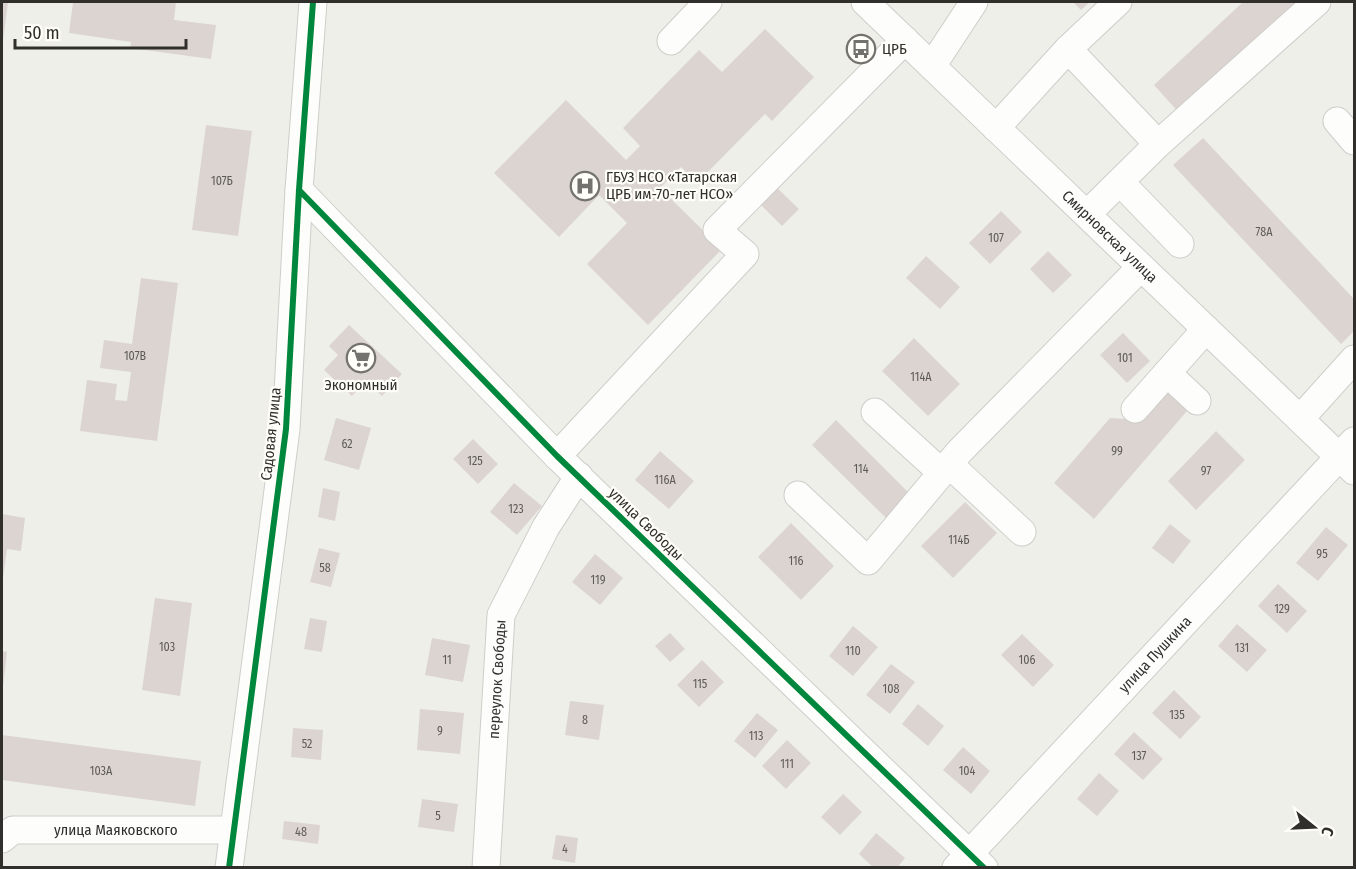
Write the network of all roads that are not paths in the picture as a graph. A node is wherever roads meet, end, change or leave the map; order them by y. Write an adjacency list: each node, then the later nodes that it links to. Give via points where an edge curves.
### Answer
1 (313, 2): 14 (street, Садовая улица)
2 (708, 2): 7 (street)
3 (865, 2): 8 (street, Смирновская улица)
4 (974, 2): 10 (street)
5 (1118, 2): 9 (street)
6 (1317, 2): 12 (street)
7 (671, 40)
8 (905, 40): 10 (street, Смирновская улица); 25 (street, via 717,230 745,254)
9 (1068, 49): 11 (street); 12 (street)
10 (932, 66): 11 (street, Смирновская улица)
11 (996, 128): 15 (street, Смирновская улица)
12 (1158, 144): 13 (street)
13 (1120, 182): 15 (street); 16 (street)
14 (299, 190): 25 (street, улица Свободы); 31 (street, Садовая улица, via 286,429)
15 (1087, 214): 17 (street, Смирновская улица)
16 (1180, 244)
17 (1141, 267): 18 (street, Смирновская улица); 27 (street)
18 (1206, 329): 20 (street); 24 (street, Смирновская улица)
19 (1354, 359): 24 (street)
20 (1167, 373): 21 (street); 22 (street)
21 (1197, 401)
22 (1136, 409)
23 (875, 412): 27 (street)
24 (1299, 419): 26 (street, Смирновская улица)
25 (558, 456): 28 (street, улица Свободы)
26 (1349, 456): 33 (street, улица Пушкина)
27 (946, 469): 29 (street, via 868,561); 30 (street)
28 (579, 476): 33 (street, улица Свободы); 35 (street, переулок Свободы, via 546,527 501,615)
29 (798, 495)
30 (1022, 532)
31 (233, 830): 32 (street, улица Маяковского, via 13,830); 34 (street, Садовая улица)
32 (2, 839)
33 (970, 863)
34 (229, 867)
35 (486, 867)

